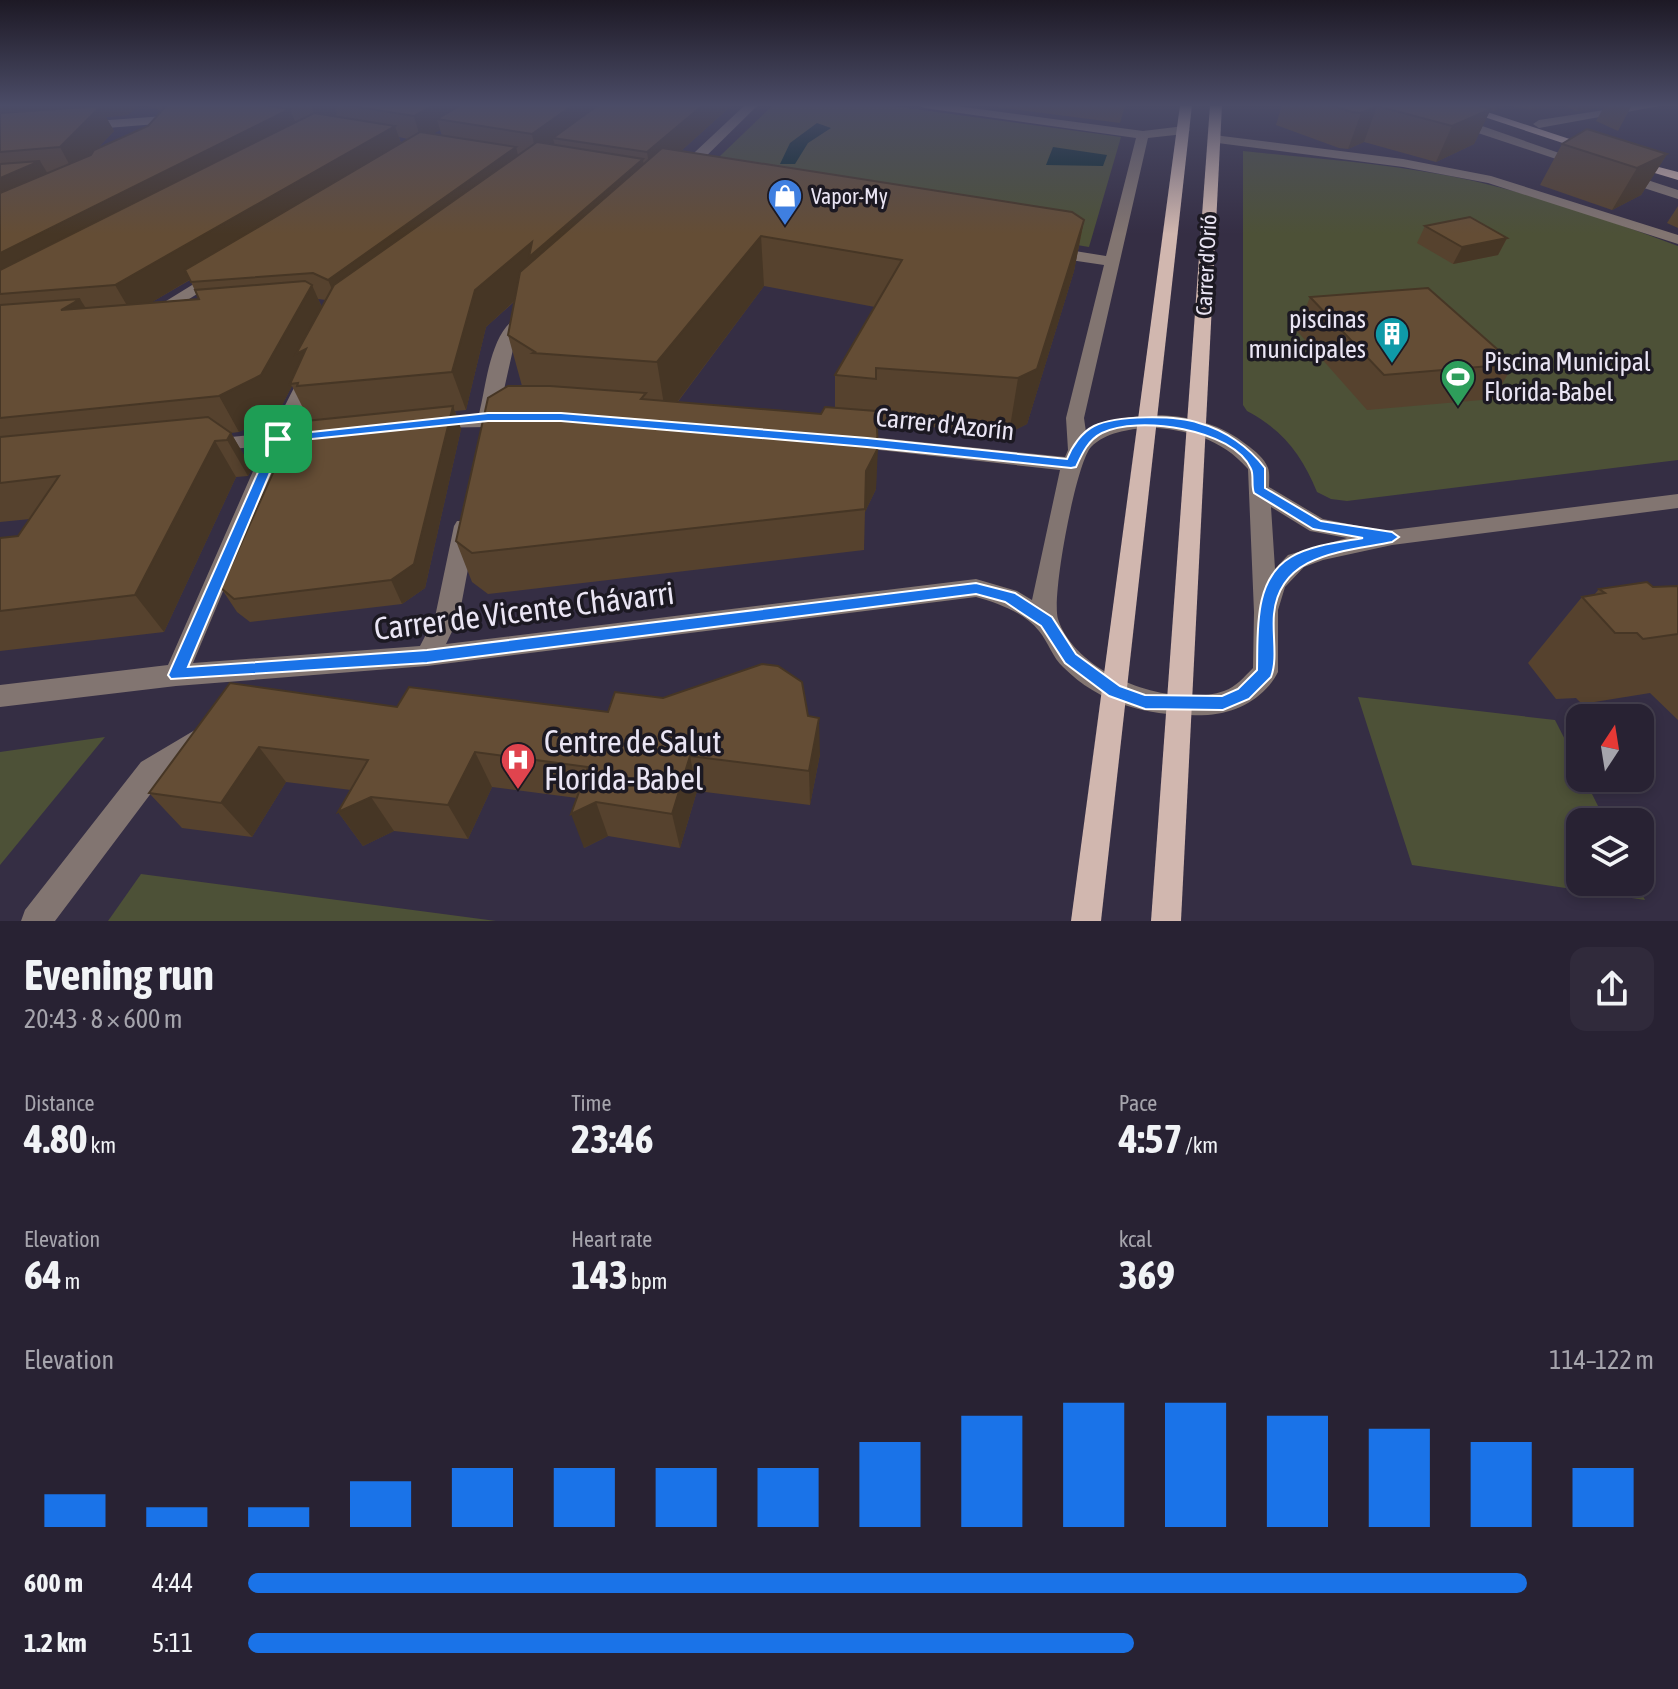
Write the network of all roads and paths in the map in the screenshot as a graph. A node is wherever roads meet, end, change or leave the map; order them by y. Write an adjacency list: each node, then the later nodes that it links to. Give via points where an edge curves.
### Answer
1 (707, 148): 11 (street)
2 (1140, 148): 15 (street)
3 (1182, 148): 22 (main road, Carrer d'Orió)
4 (1213, 148): 24 (main road, Carrer d'Orió)
5 (1285, 148): 13 (street, via 1491,180)
6 (1545, 148): 7 (street)
7 (1587, 165)
8 (1678, 167): 10 (main road, via 1620,153)
9 (1602, 170): 12 (street)
10 (1678, 176)
11 (675, 179)
12 (1678, 195)
13 (1678, 240)
14 (1039, 250): 15 (street)
15 (1113, 262): 30 (street, via 1075,418)
16 (235, 264): 18 (street, via 141,321)
17 (541, 303): 20 (street, via 508,334)
18 (187, 318)
19 (318, 359): 26 (street)
20 (488, 417): 21 (street); 23 (street); 28 (street)
21 (531, 417)
22 (1148, 421): 24 (street); 30 (street, via 1098,429); 40 (main road, Carrer d'Orió)
23 (418, 425)
24 (1197, 426): 31 (street, via 1250,457 1258,468); 43 (main road, Carrer d'Orió)
25 (331, 433): 26 (street)
26 (278, 439): 29 (street); 39 (street)
27 (836, 440): 30 (street, Carrer d'Azorín)
28 (481, 443)
29 (197, 446)
30 (1074, 456): 36 (street, via 1043,595)
31 (1259, 490): 34 (street, via 1318,526); 35 (street)
32 (470, 501): 37 (street, via 447,617)
33 (1678, 501): 34 (street)
34 (1392, 537): 35 (street, via 1296,561 1275,583)
35 (1266, 612): 43 (street, via 1265,672 1243,694 1223,703)
36 (1046, 622): 37 (street, Carrer de Vicente Chávarri, via 1009,597 976,588); 40 (street, via 1070,659)
37 (427, 656): 38 (street, Carrer de Vicente Chávarri)
38 (244, 672): 39 (street, Carrer de Vicente Chávarri); 42 (street)
39 (176, 675): 41 (street, Carrer de Vicente Chávarri)
40 (1114, 691): 43 (street, via 1145,702); 46 (main road, Carrer d'Orió)
41 (0, 696)
42 (229, 697)
43 (1179, 705): 47 (main road, Carrer d'Orió)
44 (214, 722): 45 (street, via 206,735 151,771)
45 (36, 921)
46 (1086, 921)
47 (1166, 921)

